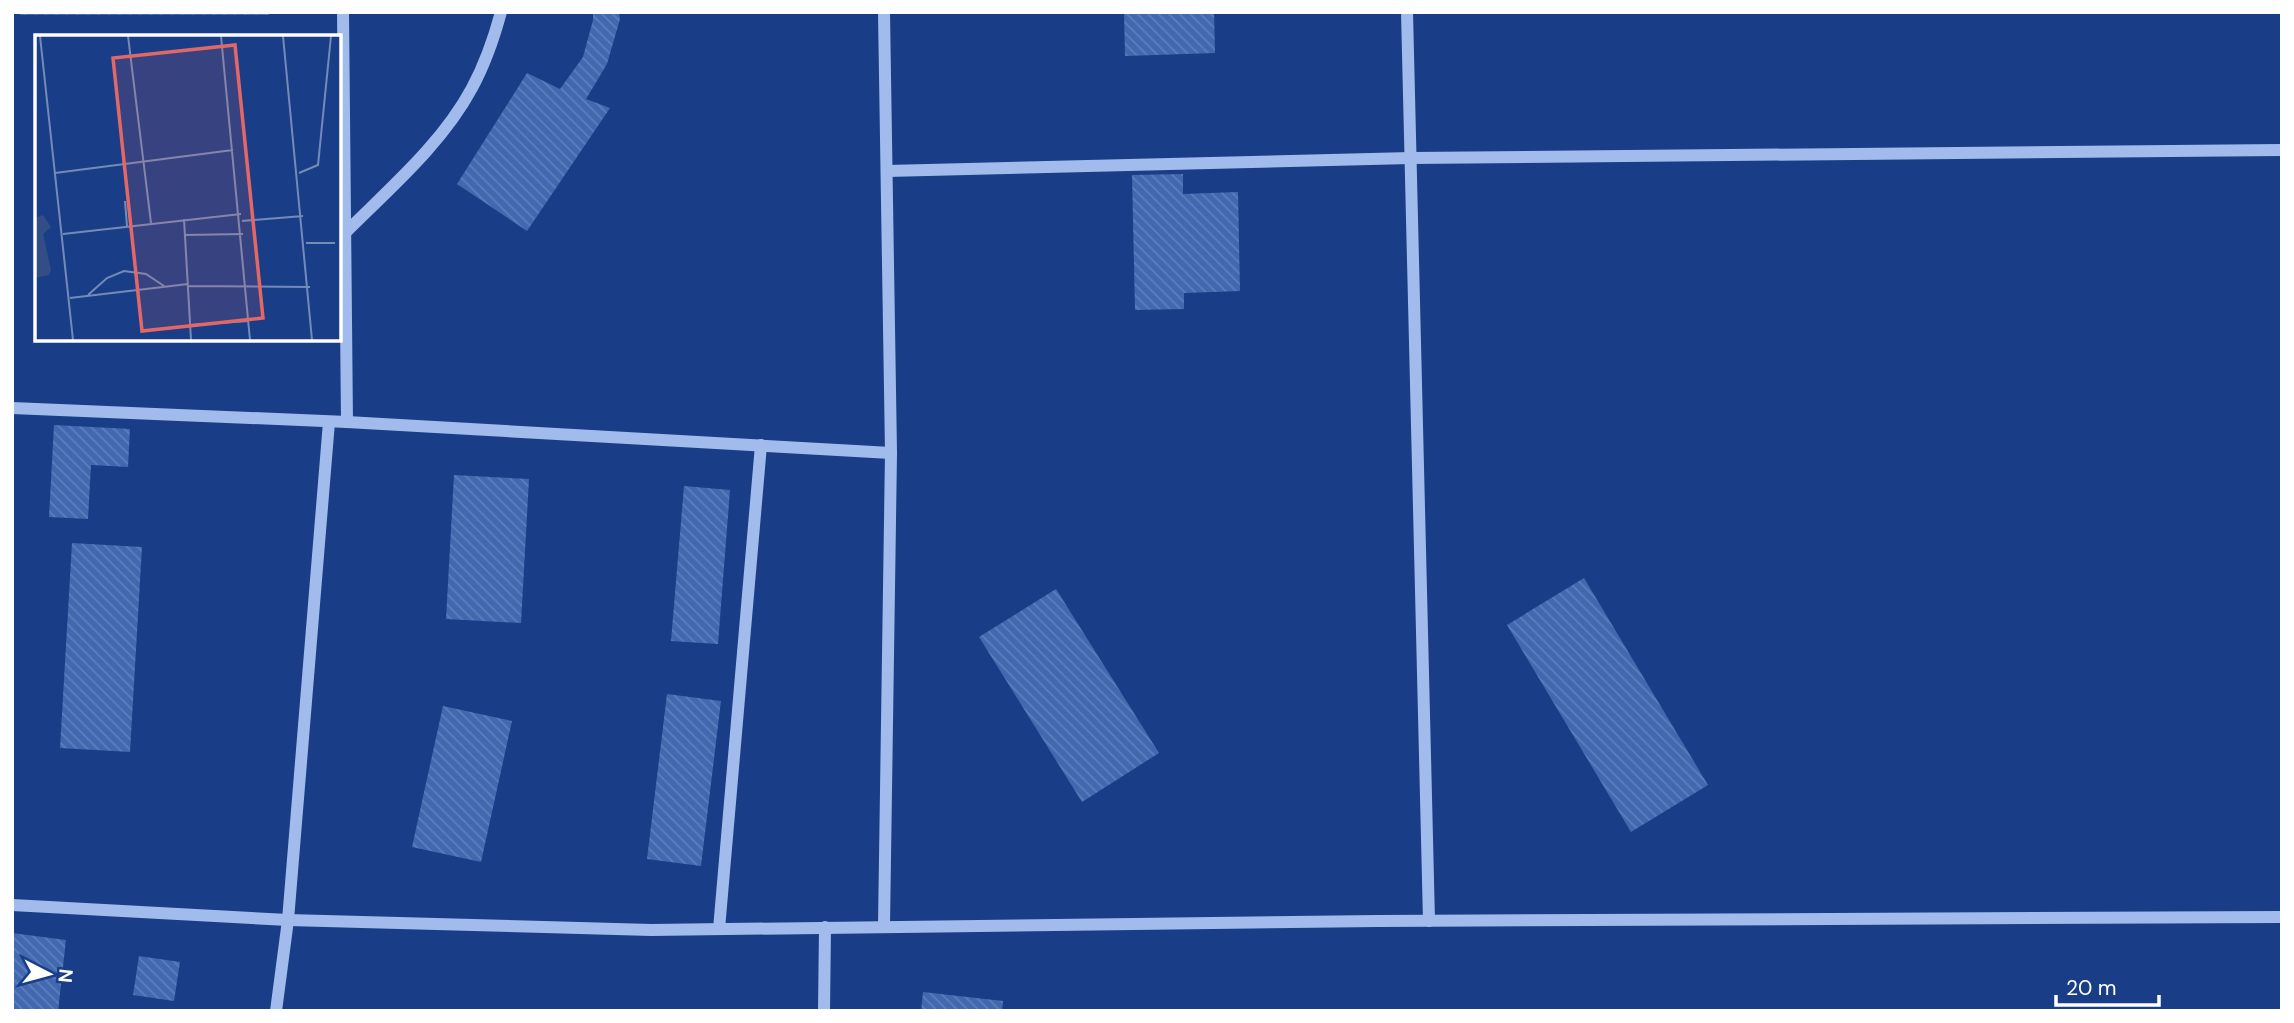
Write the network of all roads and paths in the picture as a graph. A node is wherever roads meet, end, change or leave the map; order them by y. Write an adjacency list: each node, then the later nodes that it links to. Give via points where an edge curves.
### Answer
1 (343, 12): 8 (street)
2 (501, 12): 8 (street, via 480,71 453,117 407,172)
3 (884, 12): 7 (street)
4 (1407, 12): 6 (street)
5 (2282, 150): 6 (street)
6 (1411, 158): 7 (street); 17 (street)
7 (887, 171): 13 (street)
8 (345, 233): 11 (street)
9 (12, 408): 10 (street)
10 (329, 422): 11 (street); 16 (street)
11 (347, 422): 12 (street)
12 (761, 445): 13 (street); 20 (street)
13 (891, 453): 18 (street)
14 (12, 905): 16 (street)
15 (2282, 917): 17 (street)
16 (288, 920): 20 (street); 21 (street)
17 (1429, 921): 18 (street)
18 (884, 926): 19 (street)
19 (825, 927): 20 (street); 22 (street)
20 (719, 929)
21 (276, 1011)
22 (824, 1011)

